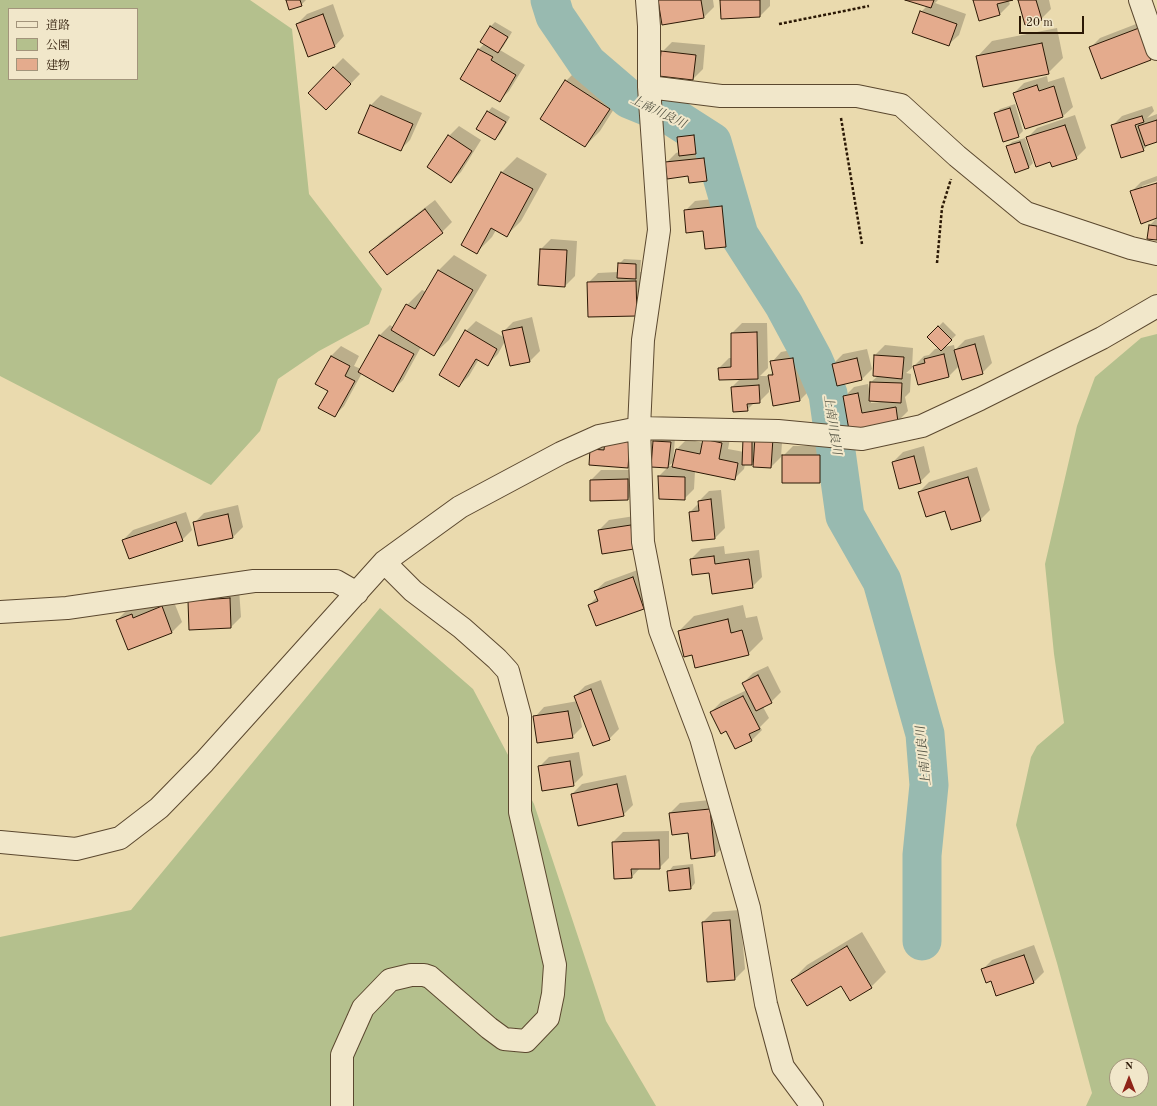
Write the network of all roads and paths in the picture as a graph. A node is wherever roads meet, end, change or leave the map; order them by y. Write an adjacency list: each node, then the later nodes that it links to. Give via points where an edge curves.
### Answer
1 (647, 0): 6 (street)
2 (1140, 0): 5 (street)
3 (869, 6): 4 (path)
4 (779, 24)
5 (1157, 49)
6 (649, 87): 10 (street, via 721,96 857,96 901,105 1026,213 1131,248); 13 (street, via 659,230 643,340)
7 (841, 116): 9 (path)
8 (953, 172): 11 (path, via 942,208)
9 (862, 244)
10 (1157, 254)
11 (937, 263)
12 (1157, 306): 13 (street, via 1102,338 922,426 862,439 778,431)
13 (639, 428): 14 (street, via 599,436 561,453 460,507); 19 (street, via 642,542 660,630 701,738 746,900 766,1004 783,1067)
14 (384, 562): 15 (street); 18 (street, via 412,591 462,628 508,671 520,716 520,812 555,965 553,994 548,1018 526,1041 504,1039 424,974 411,974 390,980 362,1008 342,1055)
15 (357, 593): 16 (street, via 336,581 254,581 67,608); 17 (street, via 199,767 159,808 120,838 76,849)
16 (0, 612)
17 (0, 842)
18 (342, 1106)
19 (812, 1106)

